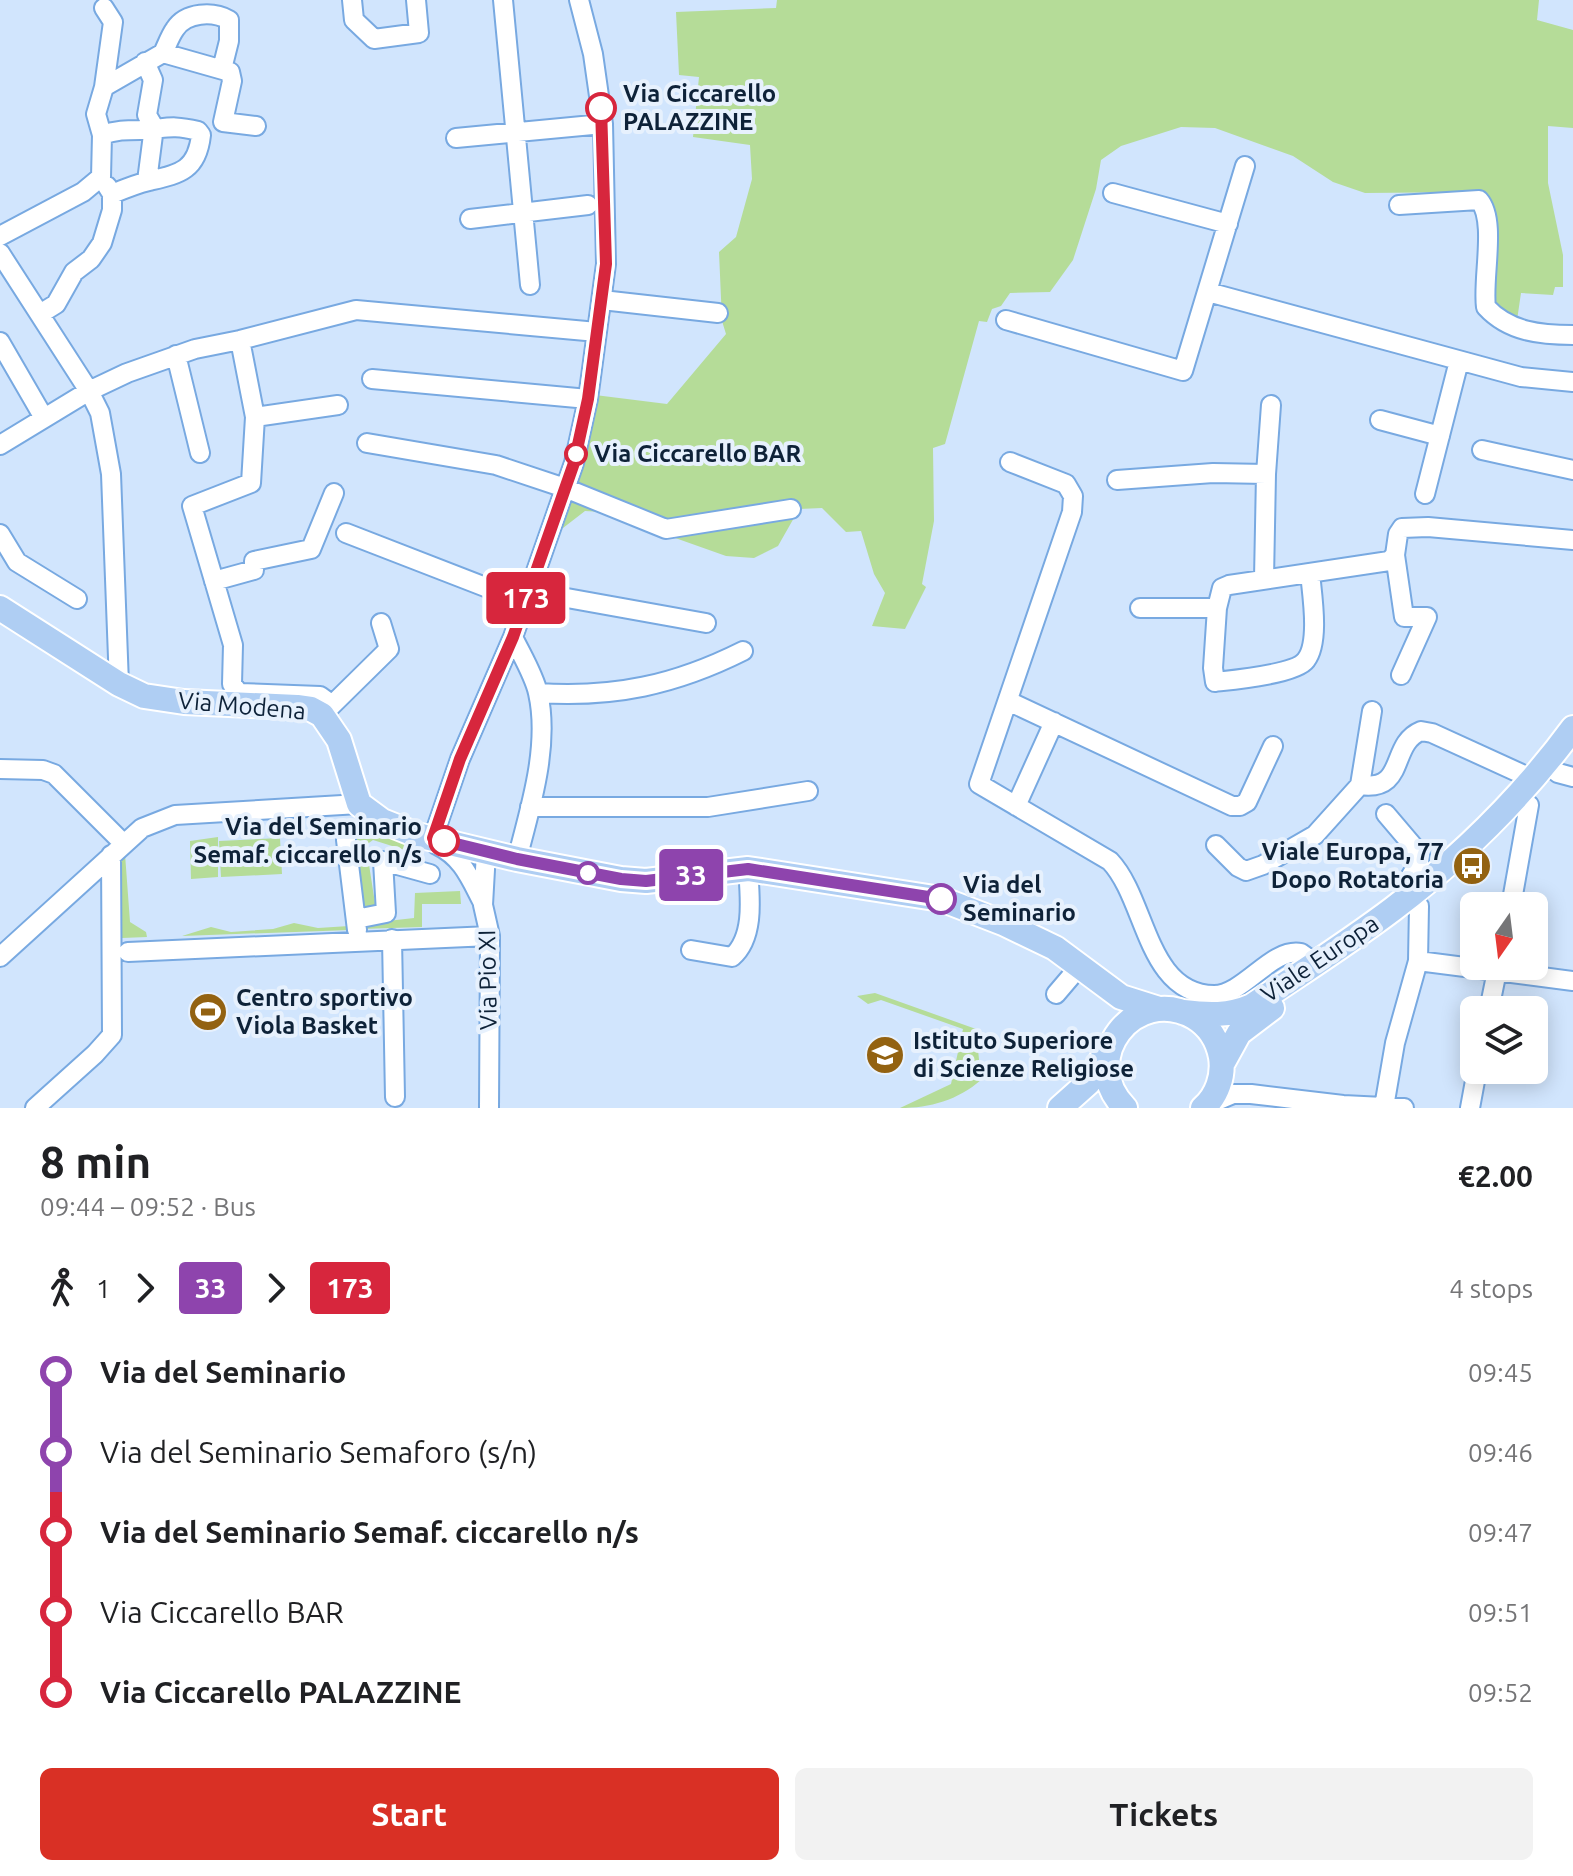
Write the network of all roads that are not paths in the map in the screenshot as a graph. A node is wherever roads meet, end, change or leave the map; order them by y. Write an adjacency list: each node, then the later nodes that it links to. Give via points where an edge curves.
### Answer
1 (352, 0): 2 (street, via 354,20 374,39 419,33)
2 (416, 0)
3 (503, 0): 13 (street)
4 (579, 0): 10 (street)
5 (104, 8): 9 (street, via 113,22)
6 (163, 53): 7 (street); 8 (street); 8 (street, via 176,26 202,14 219,14 229,20)
7 (145, 62): 9 (street); 12 (street, via 153,80 147,115)
8 (222, 69): 11 (street, via 230,72 232,81 223,122)
9 (104, 87): 14 (street, via 96,114)
10 (603, 124): 13 (street); 30 (street)
11 (256, 126)
12 (154, 127): 14 (street); 18 (street); 18 (street, via 198,131 200,146 180,174)
13 (517, 132): 15 (street); 23 (street)
14 (102, 135): 17 (street)
15 (456, 138)
16 (1245, 166): 25 (street)
17 (101, 177): 20 (street); 26 (street)
18 (147, 181): 20 (street)
19 (1113, 193): 25 (street)
20 (112, 194): 32 (street, via 102,243 74,272 56,304)
21 (588, 205): 23 (street)
22 (1399, 205): 35 (street, via 1479,200 1486,207 1488,234 1486,307 1527,332)
23 (524, 212): 24 (street); 28 (street)
24 (470, 219)
25 (1228, 224): 29 (street)
26 (0, 236)
27 (0, 253): 32 (street)
28 (530, 285)
29 (1208, 292): 33 (street, via 1183,371); 39 (street)
30 (602, 300): 31 (street); 34 (street)
31 (718, 313)
32 (40, 314): 42 (street)
33 (1006, 320)
34 (597, 332): 36 (street, via 356,310); 43 (street)
35 (1573, 335)
36 (240, 340): 38 (street); 46 (street)
37 (0, 342): 47 (street)
38 (176, 355): 42 (street); 53 (street)
39 (1459, 361): 41 (street, via 1521,377); 49 (street)
40 (372, 379): 43 (street)
41 (1573, 382)
42 (89, 391): 47 (street); 79 (street, via 100,413 111,474)
43 (588, 399): 58 (street)
44 (338, 405): 46 (street)
45 (1271, 405): 56 (street)
46 (255, 417): 68 (street, via 251,483 192,506)
47 (44, 418): 50 (street)
48 (1380, 420): 49 (street)
49 (1440, 436): 60 (street)
50 (2, 439)
51 (367, 443): 58 (street, via 496,465)
52 (1482, 450): 55 (street)
53 (200, 453)
54 (1010, 462): 81 (street, via 1066,484 1073,496)
55 (1573, 470)
56 (1266, 474): 57 (street); 67 (street)
57 (1117, 480)
58 (565, 488): 61 (street, via 666,529); 69 (street)
59 (334, 493): 68 (street, via 311,549 254,561 254,570)
60 (1425, 494)
61 (791, 509)
62 (346, 533): 69 (street)
63 (1573, 540): 65 (street, via 1402,528)
64 (3, 546): 70 (street, via 17,562)
65 (1395, 555): 66 (street, via 1389,561); 78 (street, via 1404,617 1427,617)
66 (1310, 573): 67 (street); 73 (street, via 1314,624 1310,651 1301,665 1215,682)
67 (1264, 579): 73 (street, via 1222,588)
68 (214, 581): 82 (street, via 233,645 235,690 320,696)
69 (526, 597): 75 (street); 76 (street)
70 (77, 599)
71 (0, 608): 79 (main road, Via Modena)
72 (1140, 608): 73 (street)
73 (1217, 608)
74 (381, 623): 82 (street, via 389,649)
75 (706, 623)
76 (513, 637): 80 (street); 96 (street)
77 (743, 651): 80 (street, via 706,670 633,690)
78 (1401, 675)
79 (119, 684): 82 (main road, Via Modena, via 144,696 184,702)
80 (538, 693): 94 (street, via 541,737)
81 (1008, 701): 84 (street); 93 (street, via 979,784)
82 (327, 710): 92 (main road, Via Modena)
83 (1372, 711): 90 (street)
84 (1054, 722): 86 (street, via 1232,806 1247,802); 93 (street)
85 (1573, 728): 89 (main road, Viale Europa)
86 (1273, 746)
87 (1573, 752): 89 (main road, Viale Europa)
88 (0, 769): 99 (street, via 54,774)
89 (1547, 780): 90 (street, via 1421,731 1409,740 1386,782); 104 (street); 105 (main road, Viale Europa, via 1469,843)
90 (1360, 785): 98 (street, via 1315,835 1263,865 1246,871)
91 (808, 791): 94 (street, via 708,807)
92 (359, 804): 96 (main road, via 382,821); 99 (street, via 175,815 142,828)
93 (1016, 806): 115 (street, via 1110,861 1122,874 1152,946 1180,985 1223,995 1286,954 1301,953)
94 (530, 807): 101 (street)
95 (1386, 814): 105 (street, via 1420,854 1406,884)
96 (425, 837): 100 (main road); 106 (street, via 453,852)
97 (346, 840): 107 (street)
98 (1216, 845)
99 (117, 849): 113 (street); 130 (street, via 112,1035)
100 (486, 852): 101 (main road); 106 (street, Via Pio XI)
101 (517, 859): 102 (main road, via 646,881)
102 (748, 869): 111 (street, via 751,908 741,949 732,957); 117 (main road, via 941,899 1055,948)
103 (430, 874): 107 (street, via 383,861 386,913)
104 (1515, 892)
105 (1415, 900): 114 (street); 115 (main road, Viale Europa); 124 (main road, Viale Europa, via 1248,1025)
106 (483, 905): 108 (street, Via Pio XI)
107 (356, 919): 110 (street)
108 (490, 936): 109 (street); 131 (street, Via Pio XI)
109 (392, 939): 110 (street); 127 (street)
110 (358, 941): 112 (street)
111 (691, 950)
112 (128, 952)
113 (0, 957)
114 (1418, 961): 116 (street); 129 (street)
115 (1315, 963): 122 (main road, Viale Europa, via 1242,1010 1214,1015)
116 (1460, 965)
117 (1084, 970): 120 (street); 121 (main road, Viale Europa, via 1121,997); 123 (main road, via 1109,1007)
118 (1548, 977): 119 (street)
119 (1573, 981)
120 (1056, 994)
121 (1159, 1009): 122 (main road, Viale Europa); 123 (main road, via 1126,1023)
122 (1183, 1012): 124 (main road, via 1211,1032)
123 (1112, 1041): 132 (main road, via 1088,1083); 133 (main road, via 1107,1077)
124 (1222, 1066): 126 (street); 128 (main road, Viale Europa, via 1218,1088)
125 (1474, 1084): 135 (street)
126 (1251, 1094): 128 (street, via 1222,1097); 129 (street)
127 (395, 1097)
128 (1205, 1106)
129 (1384, 1107): 134 (street)
130 (35, 1108)
131 (489, 1108)
132 (1060, 1108)
133 (1125, 1108)
134 (1404, 1108)
135 (1470, 1108)

